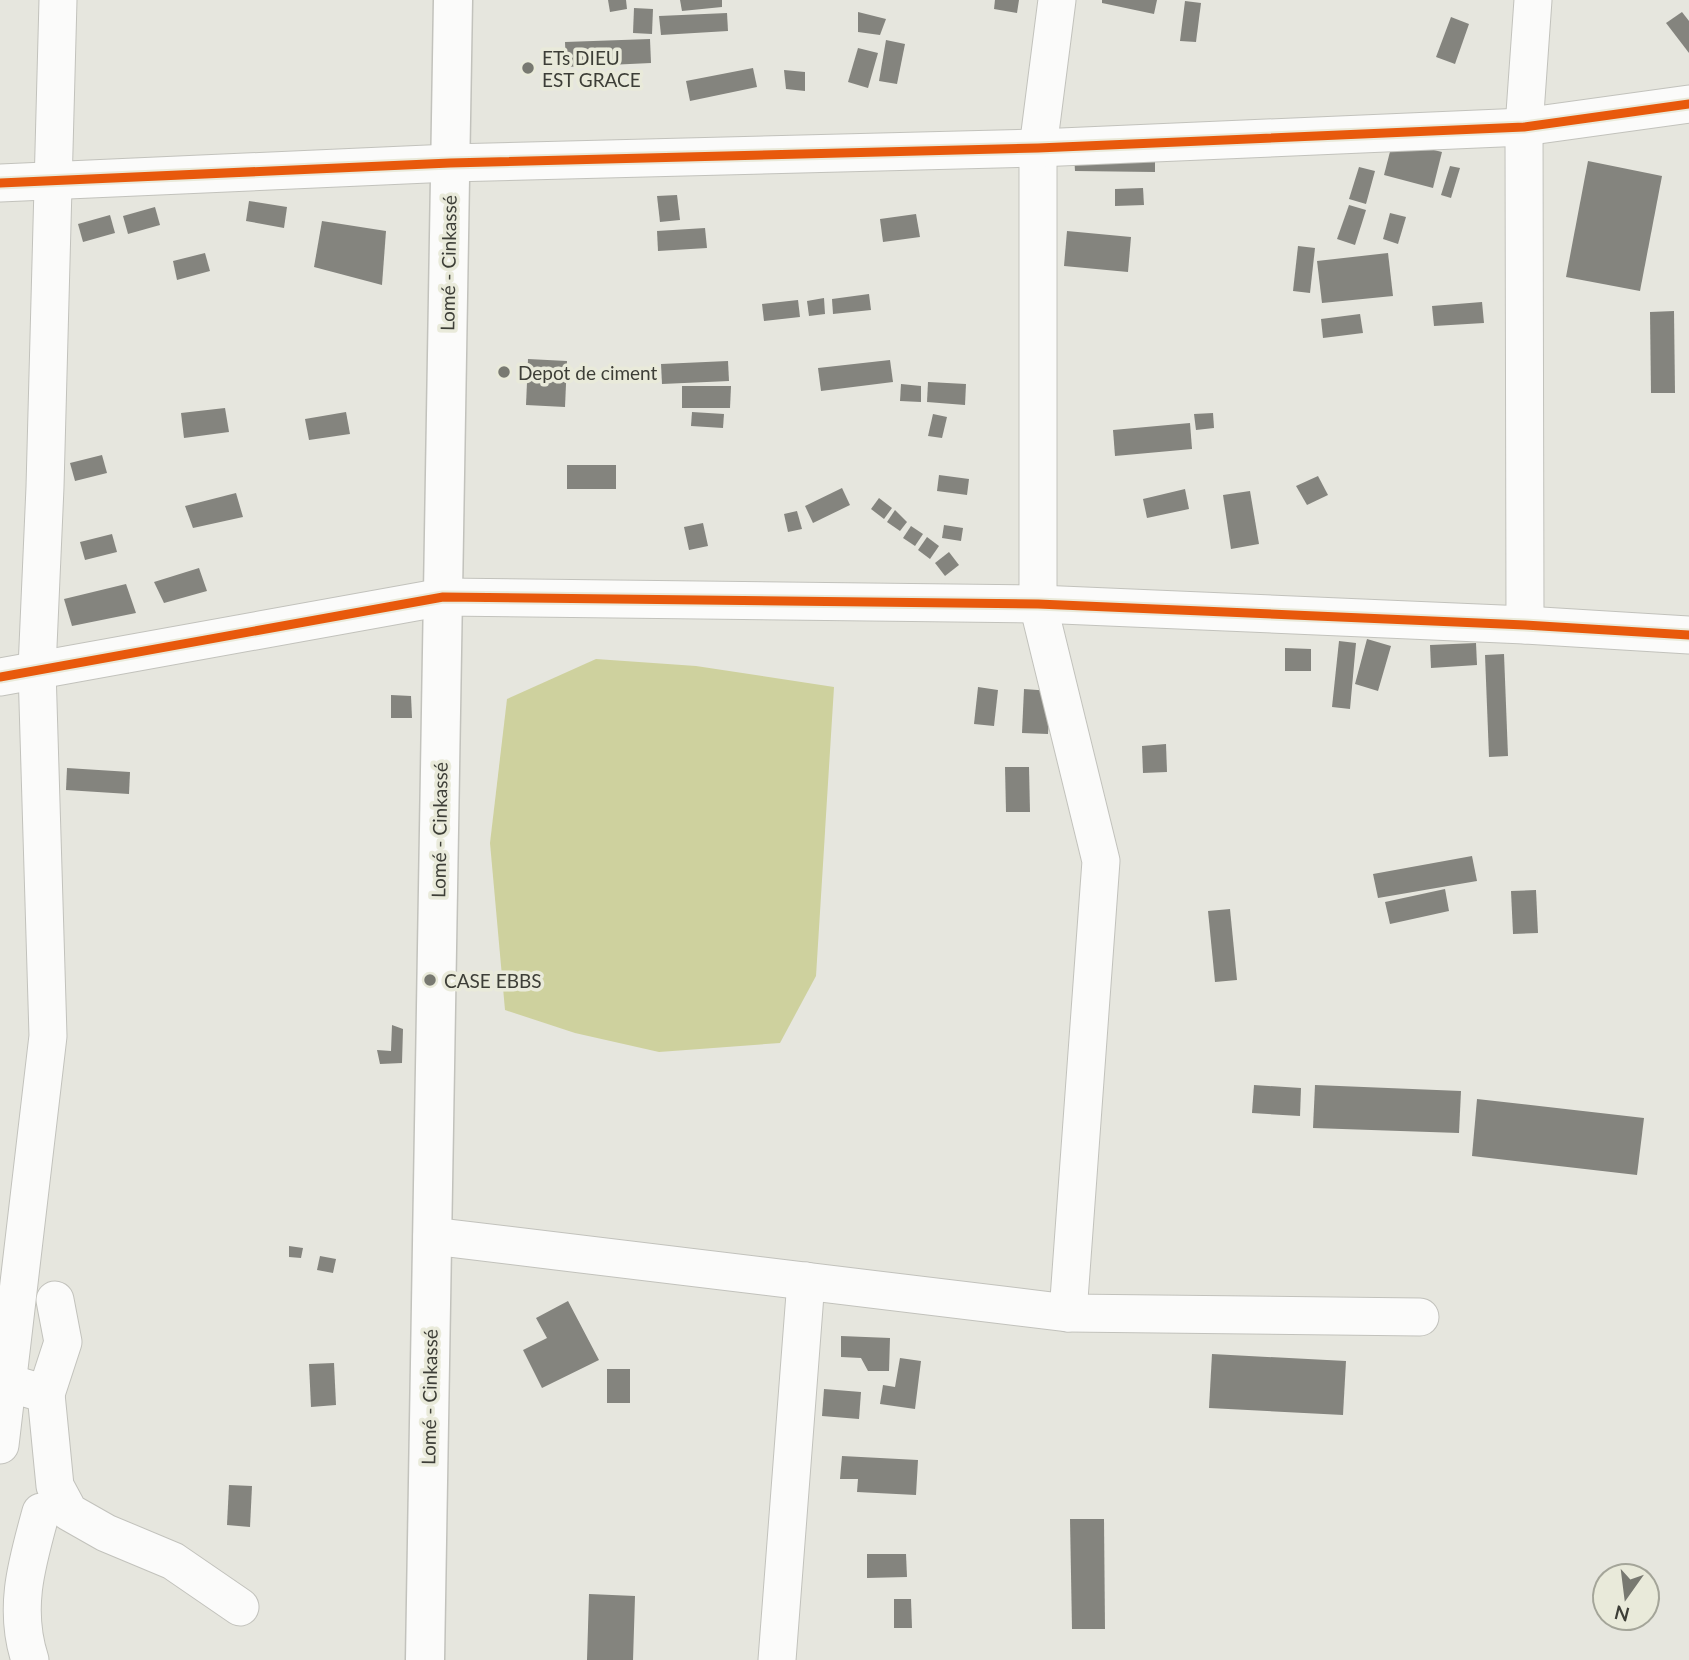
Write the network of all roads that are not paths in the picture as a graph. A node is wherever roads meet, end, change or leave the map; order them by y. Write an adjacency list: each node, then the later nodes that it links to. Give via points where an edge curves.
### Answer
1 (58, 0): 9 (street)
2 (453, 0): 8 (highway, Lomé - Cinkassé)
3 (1058, 0): 7 (street)
4 (1533, 0): 6 (street)
5 (1689, 104): 6 (street)
6 (1524, 127): 7 (street); 13 (street)
7 (1038, 148): 8 (street); 12 (street)
8 (450, 163): 9 (street); 11 (highway, Lomé - Cinkassé)
9 (54, 180): 10 (street); 15 (street)
10 (0, 183)
11 (443, 597): 12 (street); 15 (street); 17 (highway, Lomé - Cinkassé)
12 (1038, 604): 13 (street); 20 (street, via 1101,861)
13 (1525, 625): 14 (street)
14 (1689, 635)
15 (37, 669): 16 (street); 22 (street, via 48,1036)
16 (0, 677)
17 (432, 1236): 18 (street); 28 (highway, Lomé - Cinkassé)
18 (806, 1281): 20 (street); 29 (street)
19 (55, 1300): 23 (street, via 63,1342)
20 (1068, 1313): 21 (street)
21 (1420, 1317)
22 (4, 1383): 23 (street); 24 (street)
23 (46, 1394): 25 (street)
24 (0, 1445)
25 (55, 1503): 26 (street, via 106,1533 173,1561); 27 (street, via 23,1574 22,1637)
26 (240, 1607)
27 (30, 1660)
28 (425, 1660)
29 (777, 1660)

